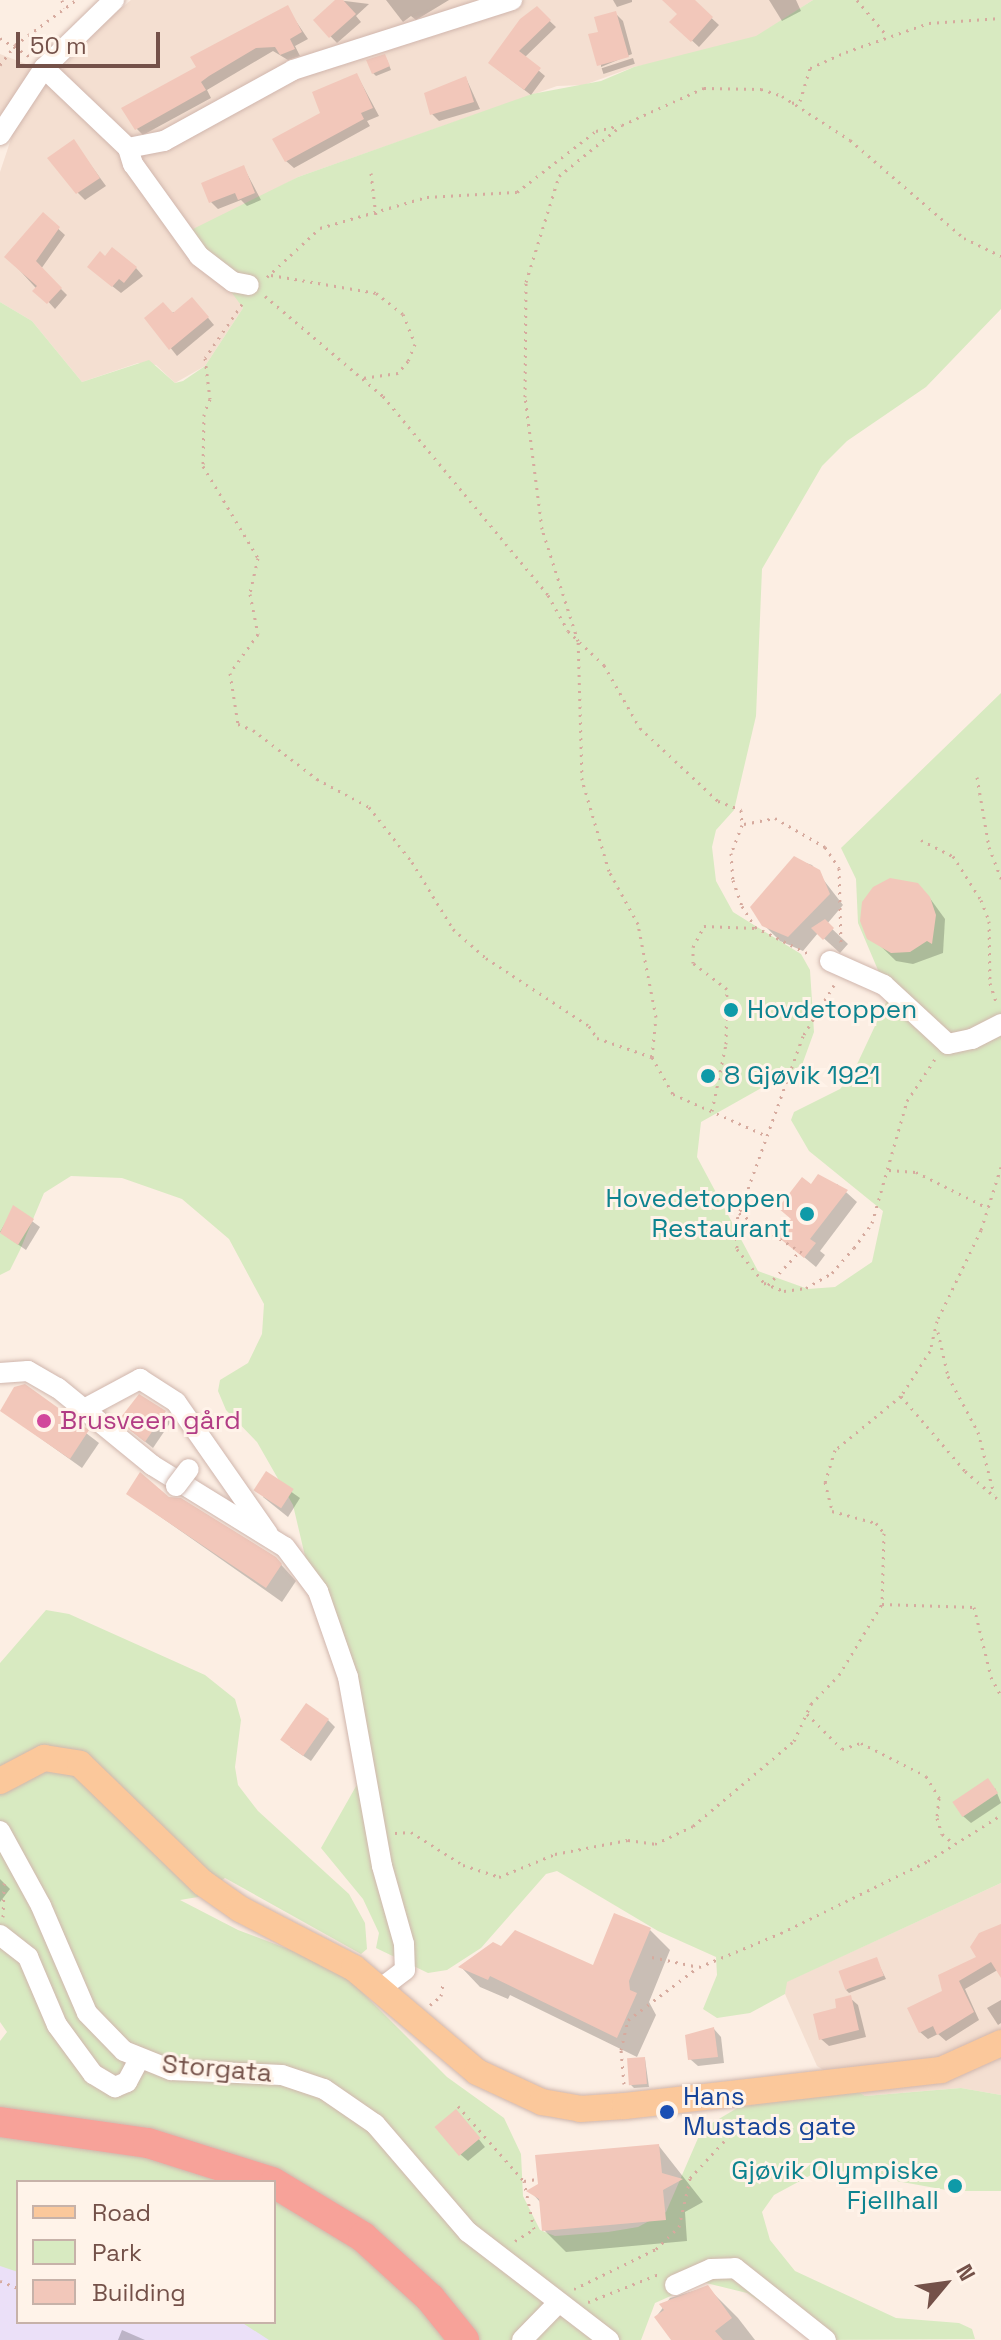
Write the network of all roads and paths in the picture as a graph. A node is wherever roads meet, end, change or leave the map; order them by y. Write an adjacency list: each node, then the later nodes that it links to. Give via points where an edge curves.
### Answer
1 (62, 0): 6 (path)
2 (76, 0): 6 (path)
3 (114, 0): 12 (street)
4 (512, 0): 16 (street, via 293,70 164,141)
5 (857, 0): 8 (path)
6 (64, 8): 10 (path)
7 (1001, 18): 8 (path, via 929,23)
8 (888, 37): 13 (path, via 810,68 800,101)
9 (0, 38): 10 (path)
10 (15, 45): 11 (path); 12 (path)
11 (0, 65)
12 (44, 68): 15 (street); 16 (street)
13 (792, 103): 14 (path, via 761,89 704,88); 19 (path, via 850,140 964,238)
14 (622, 125): 18 (path, via 596,131 517,192 427,197); 23 (path, via 559,176 526,282 525,397 542,529)
15 (0, 135)
16 (128, 148): 21 (street, via 133,164 199,256)
17 (371, 173): 18 (path)
18 (376, 216): 20 (path, via 320,228)
19 (1001, 256)
20 (270, 274): 21 (path); 22 (path, via 376,293 403,314 415,344 408,361 398,373)
21 (250, 288): 22 (path); 33 (path, via 205,358 210,399 204,414 203,466 258,558 250,594 258,634 230,673 238,724 273,743 317,779 369,807 412,862 453,929 486,958 589,1026 597,1038)
22 (362, 378): 23 (path, via 513,550)
23 (578, 641): 25 (path, via 604,665 640,728 718,801 741,810); 33 (path, via 582,780 609,871 638,924 656,1017)
24 (977, 777): 27 (path, via 989,847)
25 (742, 825): 28 (path, via 731,853 733,880); 29 (path, via 754,818 775,818 825,847 839,868)
26 (921, 840): 30 (path, via 953,856 981,900 989,921 990,983)
27 (1001, 879)
28 (757, 928): 29 (path); 34 (path, via 704,926 693,947 693,963 727,989 726,1044)
29 (839, 964): 32 (street, via 884,985); 35 (path, via 803,1036)
30 (1001, 1011)
31 (1001, 1024): 32 (street)
32 (948, 1044): 37 (path, via 907,1101)
33 (652, 1057): 34 (path, via 673,1094)
34 (712, 1111): 35 (path)
35 (767, 1136): 39 (path)
36 (1001, 1167): 38 (path)
37 (887, 1170): 38 (path, via 916,1172); 40 (path, via 872,1223 832,1273 806,1288 784,1291)
38 (988, 1208): 41 (path)
39 (739, 1213): 40 (path, via 737,1249 747,1267); 40 (path, via 801,1253)
40 (768, 1285)
41 (937, 1329): 43 (path, via 930,1351); 47 (path, via 948,1376 978,1432)
42 (0, 1373): 44 (street, via 28,1371)
43 (901, 1396): 47 (path, via 965,1471); 50 (path, via 835,1450 825,1469 826,1501 832,1511 876,1523 884,1533)
44 (84, 1409): 45 (street, via 140,1379 176,1402); 49 (street, via 152,1465)
45 (207, 1445): 46 (street, bridge); 49 (street)
46 (176, 1486)
47 (994, 1494): 48 (path)
48 (1001, 1502)
49 (268, 1534): 56 (street, via 298,1560 335,1629)
50 (882, 1604): 51 (path, via 974,1607 991,1677); 52 (path, via 839,1675)
51 (1001, 1696)
52 (807, 1714): 56 (path, via 794,1741 693,1826 655,1844 628,1840 579,1848 499,1877 463,1865 411,1832); 57 (path, via 842,1749 861,1743 926,1776 939,1798 942,1834)
53 (0, 1781): 63 (main road, via 44,1758 80,1764 203,1883 240,1909 354,1968)
54 (1001, 1815): 57 (path)
55 (0, 1831): 65 (street, Storgata, via 25,1874 87,2013)
56 (376, 1836): 63 (street, via 404,1944 405,1970)
57 (954, 1844): 62 (path, via 781,1933)
58 (1, 1892): 59 (path)
59 (0, 1924)
60 (0, 1935): 65 (street, via 28,1957 57,2025 93,2074 115,2087 127,2082)
61 (652, 1957): 62 (path)
62 (699, 1967): 66 (path, via 628,2020)
63 (380, 1989): 64 (main road, via 477,2072 522,2096 580,2109 941,2070)
64 (1001, 2043)
65 (139, 2059): 78 (street, Storgata, via 171,2070 282,2075 324,2089 375,2124 468,2232)
66 (623, 2066)
67 (458, 2106): 72 (path)
68 (741, 2111): 78 (path, via 730,2135 690,2178 679,2227 656,2249)
69 (0, 2122): 71 (highway, via 148,2143)
70 (537, 2179): 72 (path)
71 (267, 2180)
72 (524, 2181): 74 (path, via 526,2204)
73 (276, 2184): 80 (highway, via 374,2246 430,2298)
74 (532, 2203): 75 (path); 76 (path, via 534,2229 516,2239)
75 (539, 2203)
76 (517, 2250)
77 (675, 2285): 82 (street, via 711,2269 735,2268)
78 (563, 2300): 79 (street); 81 (street, Storgata)
79 (528, 2332)
80 (464, 2340)
81 (609, 2340)
82 (826, 2340)

